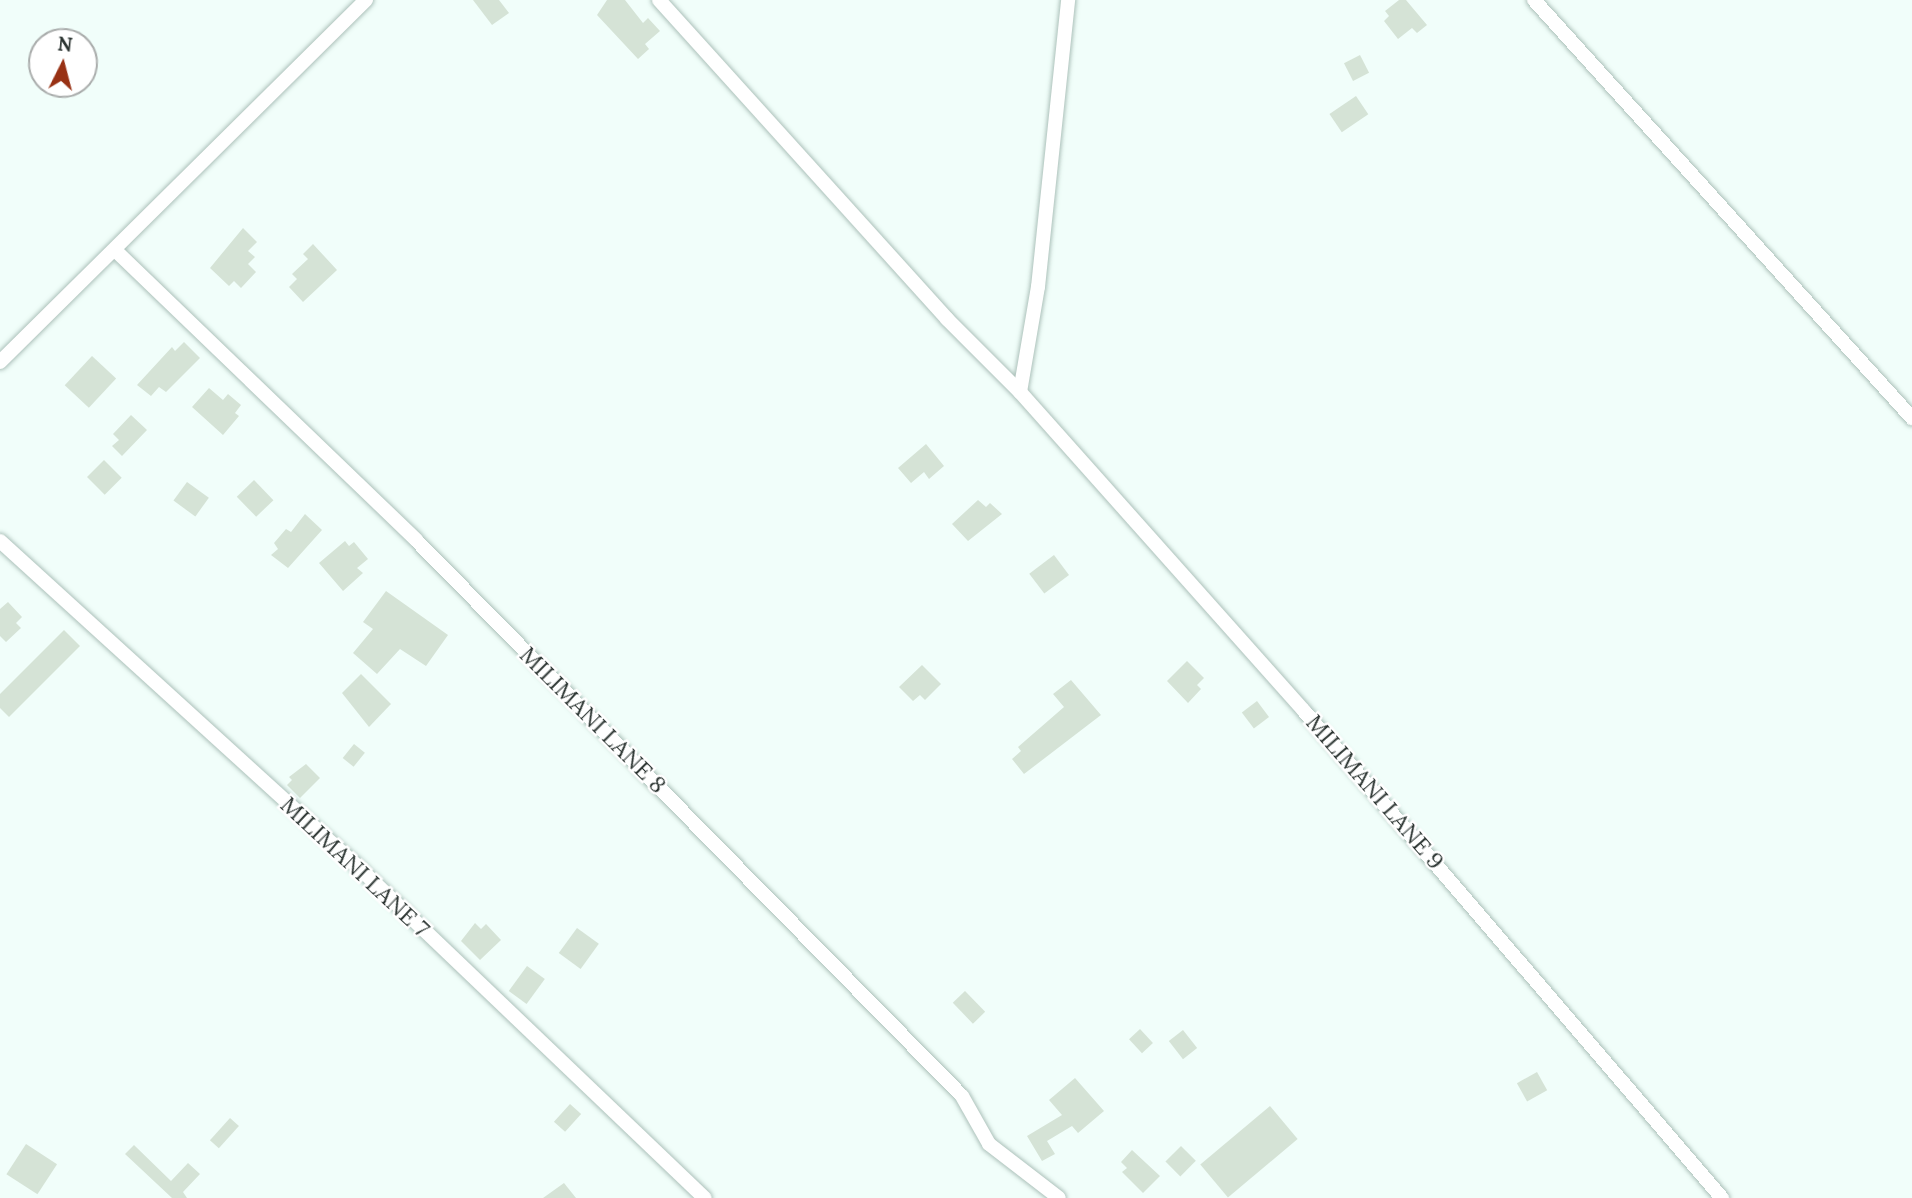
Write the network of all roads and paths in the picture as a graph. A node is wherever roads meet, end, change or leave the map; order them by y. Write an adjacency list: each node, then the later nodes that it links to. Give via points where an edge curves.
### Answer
1 (366, 0): 5 (street)
2 (659, 0): 7 (street, MILIMANI LANE 9, via 947,319)
3 (1068, 0): 7 (street, via 1038,287)
4 (1534, 0): 8 (street)
5 (116, 251): 6 (street); 11 (street, MILIMANI LANE 8, via 349,473 962,1096 989,1144)
6 (0, 362)
7 (1020, 392): 12 (street, MILIMANI LANE 9, via 1452,879)
8 (1912, 418)
9 (0, 541): 10 (street, MILIMANI LANE 7, via 354,863)
10 (705, 1198)
11 (1059, 1198)
12 (1722, 1198)

